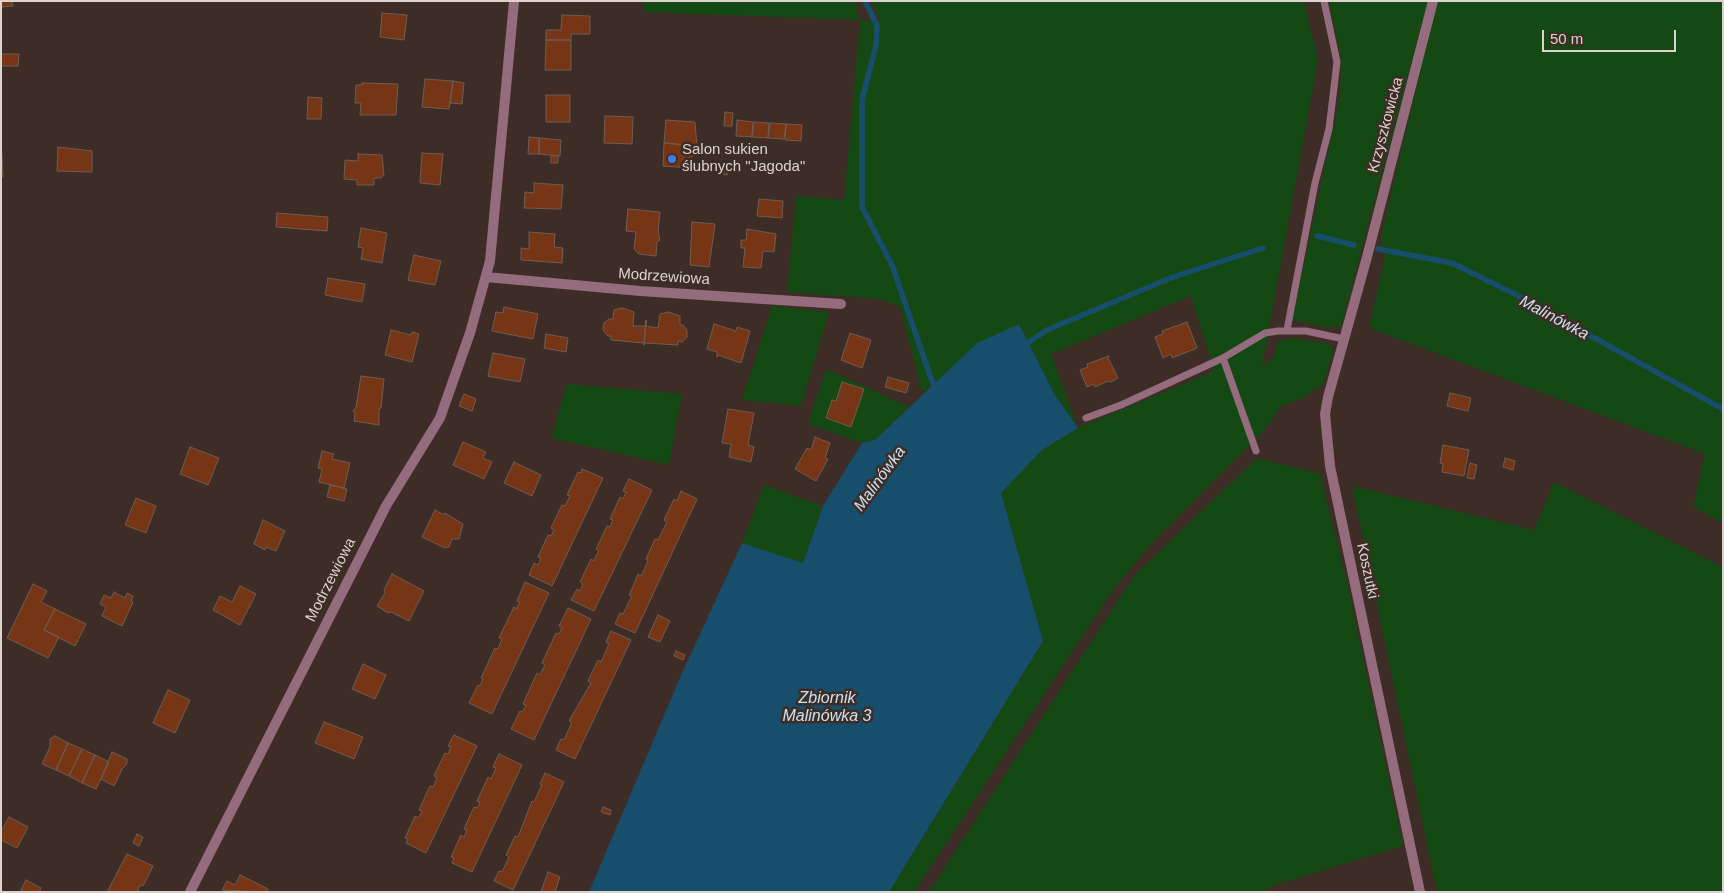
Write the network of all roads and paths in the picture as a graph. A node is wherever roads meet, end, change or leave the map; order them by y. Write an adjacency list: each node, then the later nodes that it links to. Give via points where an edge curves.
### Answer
1 (514, 1): 5 (street, Modrzewiowa, via 500,172)
2 (1324, 1): 7 (lane, via 1337,62 1329,129 1315,183)
3 (1433, 1): 4 (street, Krzyszkowicka)
4 (1367, 257): 8 (street, Koszutki)
5 (486, 277): 6 (street, Modrzewiowa); 12 (street, Modrzewiowa, via 440,418 386,506)
6 (841, 304)
7 (1287, 330): 8 (lane); 9 (lane, via 1265,333)
8 (1344, 339): 13 (street, Koszutki, via 1326,414 1330,466)
9 (1223, 358): 10 (lane); 11 (lane)
10 (1086, 418)
11 (1256, 451)
12 (190, 892)
13 (1420, 892)

